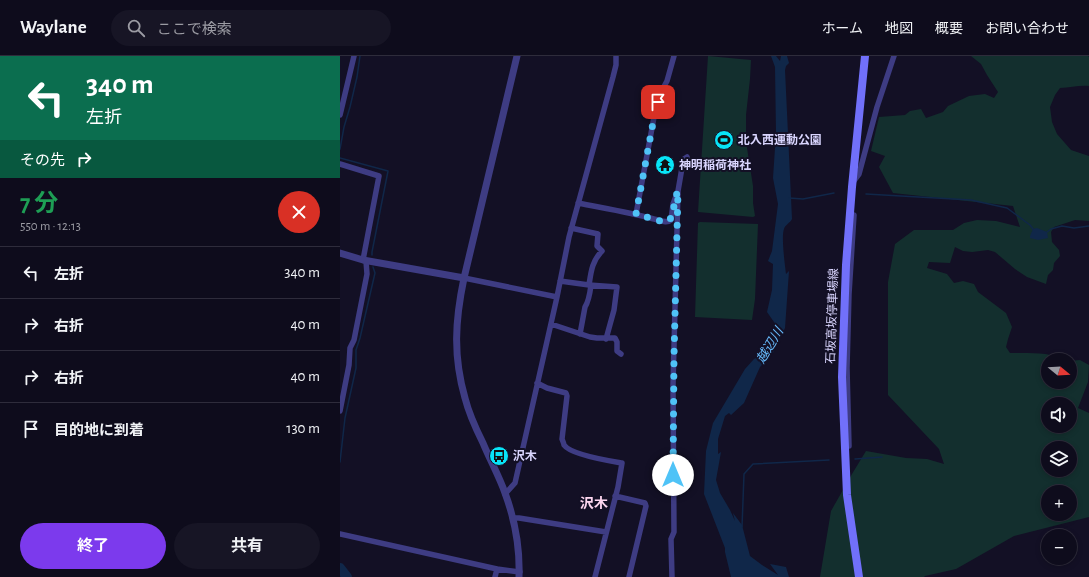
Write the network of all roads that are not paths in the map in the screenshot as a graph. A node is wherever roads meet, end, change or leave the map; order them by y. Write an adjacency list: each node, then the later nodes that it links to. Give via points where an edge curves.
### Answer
1 (354, 56): 7 (street)
2 (517, 56): 17 (street)
3 (616, 56): 12 (street, via 613,77)
4 (674, 56): 13 (street, via 655,112)
5 (865, 56): 10 (main road, 石坂高坂停車場線)
6 (894, 56): 10 (street, via 859,174)
7 (340, 115)
8 (687, 157): 11 (street, via 683,162)
9 (340, 164): 16 (street, via 379,176)
10 (853, 185): 38 (main road, 石坂高坂停車場線, via 846,265 842,377 847,495)
11 (678, 191): 13 (street, via 669,221 664,222); 37 (street)
12 (578, 204): 13 (street); 14 (street)
13 (636, 214)
14 (571, 228): 18 (street); 19 (street, via 598,234 597,246 602,251 592,266)
15 (340, 253): 16 (street)
16 (365, 261): 17 (street); 26 (street, via 367,274)
17 (464, 278): 20 (street); 27 (street, via 456,324 459,372 470,415)
18 (560, 280): 19 (street); 20 (street)
19 (590, 285): 22 (street); 23 (street, via 617,287)
20 (557, 297): 21 (street)
21 (551, 324): 22 (street); 25 (street)
22 (580, 334): 23 (street)
23 (606, 339): 24 (street, via 615,338 617,351)
24 (621, 354)
25 (537, 383): 27 (street, via 515,483); 28 (street, via 566,393 562,438 568,448 591,458 622,463)
26 (340, 411)
27 (505, 494): 29 (street)
28 (615, 496): 30 (street); 36 (street, via 645,503 646,506)
29 (513, 518): 30 (street); 33 (street, via 518,545)
30 (606, 532): 35 (street)
31 (340, 534): 32 (street)
32 (497, 569): 33 (street); 34 (street)
33 (519, 574)
34 (495, 577)
35 (595, 577)
36 (629, 577)
37 (672, 577)
38 (859, 577)

